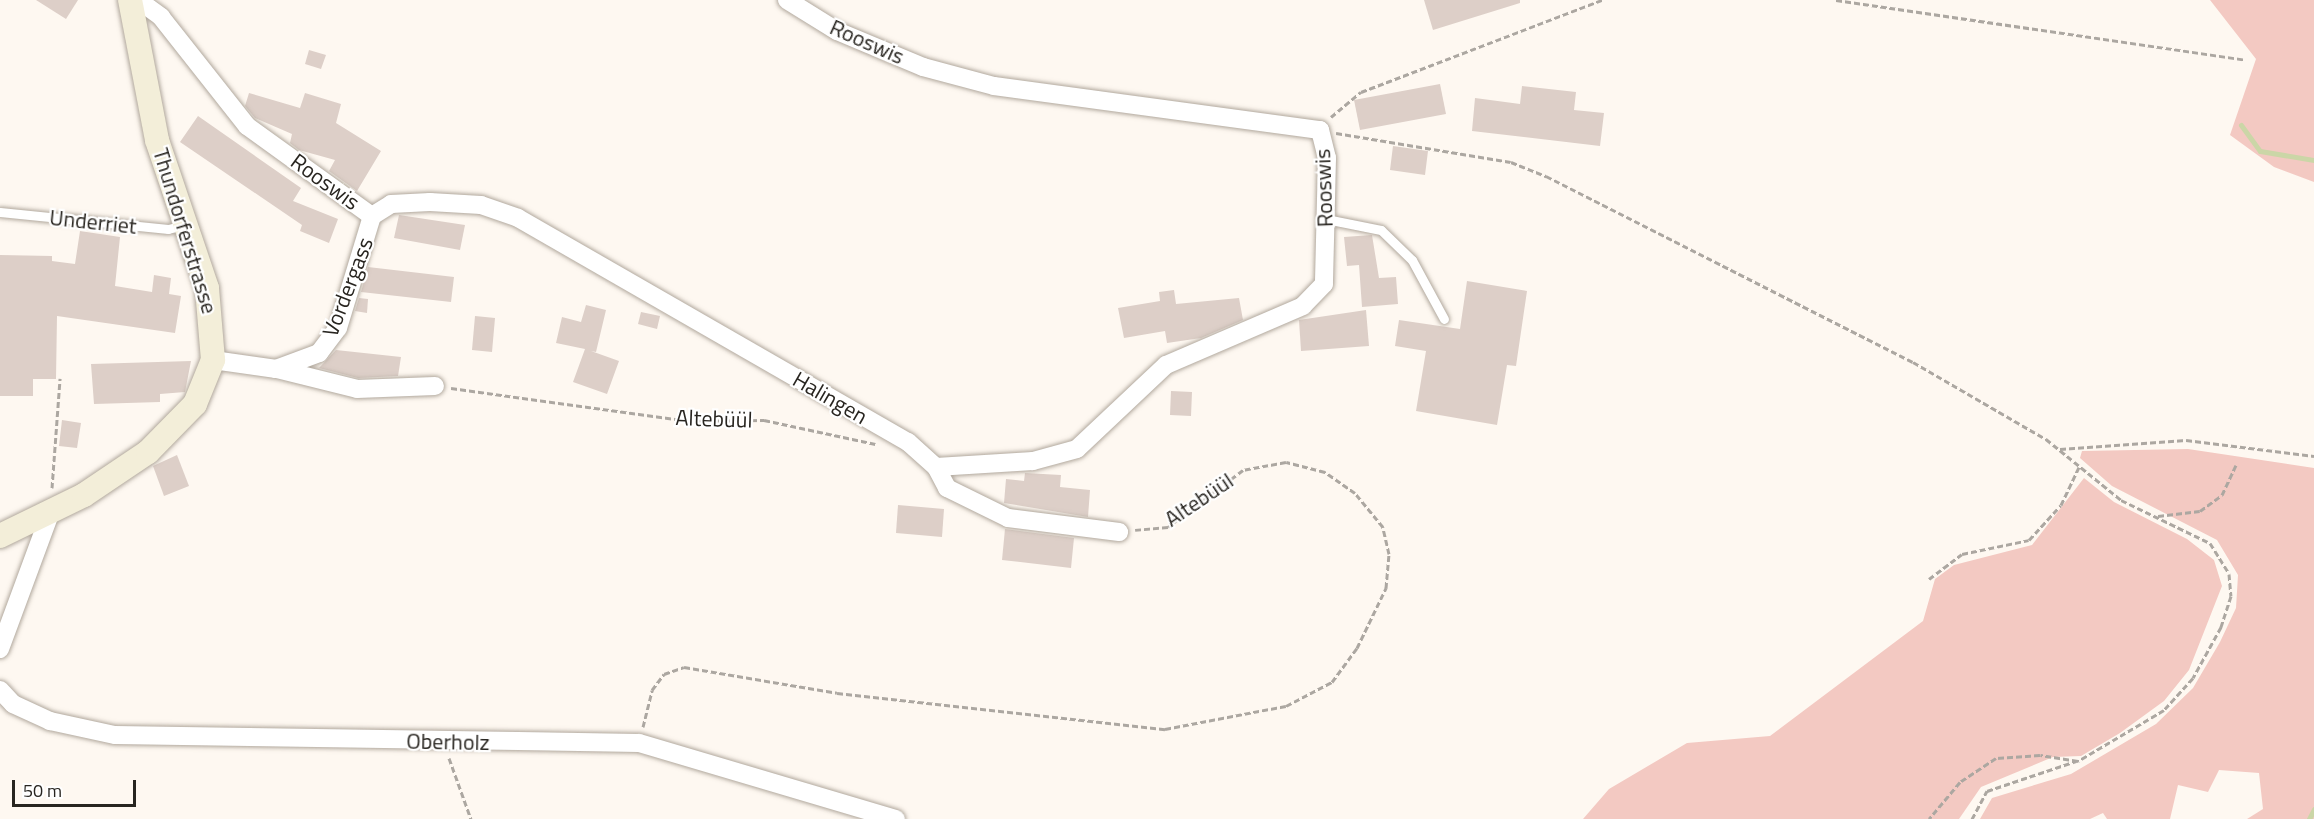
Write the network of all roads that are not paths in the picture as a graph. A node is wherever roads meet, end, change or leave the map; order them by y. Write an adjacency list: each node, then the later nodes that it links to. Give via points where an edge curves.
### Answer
1 (130, 0): 7 (street, Thundorferstrasse, via 157,140)
2 (138, 0): 5 (street, Rooswis, via 162,17 246,126)
3 (786, 0): 6 (street, Rooswis, via 837,31 923,67 994,86 1320,130 1327,158)
4 (0, 212): 7 (lane, Underriet, via 168,230)
5 (372, 216): 9 (street, Rooswis, via 391,204 481,205 518,218); 11 (street, Vordergass, via 330,341 309,358)
6 (1326, 219): 8 (lane, via 1381,230 1412,260); 13 (street, Rooswis, via 1324,284 1303,306 1166,365 1077,449 1033,461)
7 (186, 225): 10 (street, Thundorferstrasse, via 212,311)
8 (1444, 319)
9 (720, 334): 13 (street, Halingen, via 908,442)
10 (213, 360): 11 (street, Vordergass); 14 (street, Thundorferstrasse, via 195,404 171,432 107,480)
11 (276, 369): 12 (street, via 357,389)
12 (435, 386)
13 (936, 467): 15 (street, via 947,488 1008,518)
14 (50, 514): 16 (street, Thundorferstrasse); 18 (street)
15 (1119, 532)
16 (0, 536)
17 (0, 602): 18 (street)
18 (9, 618): 19 (street)
19 (0, 649)
20 (0, 690): 21 (street, Oberholz, via 13,704 50,721 115,735 639,743)
21 (896, 819)

